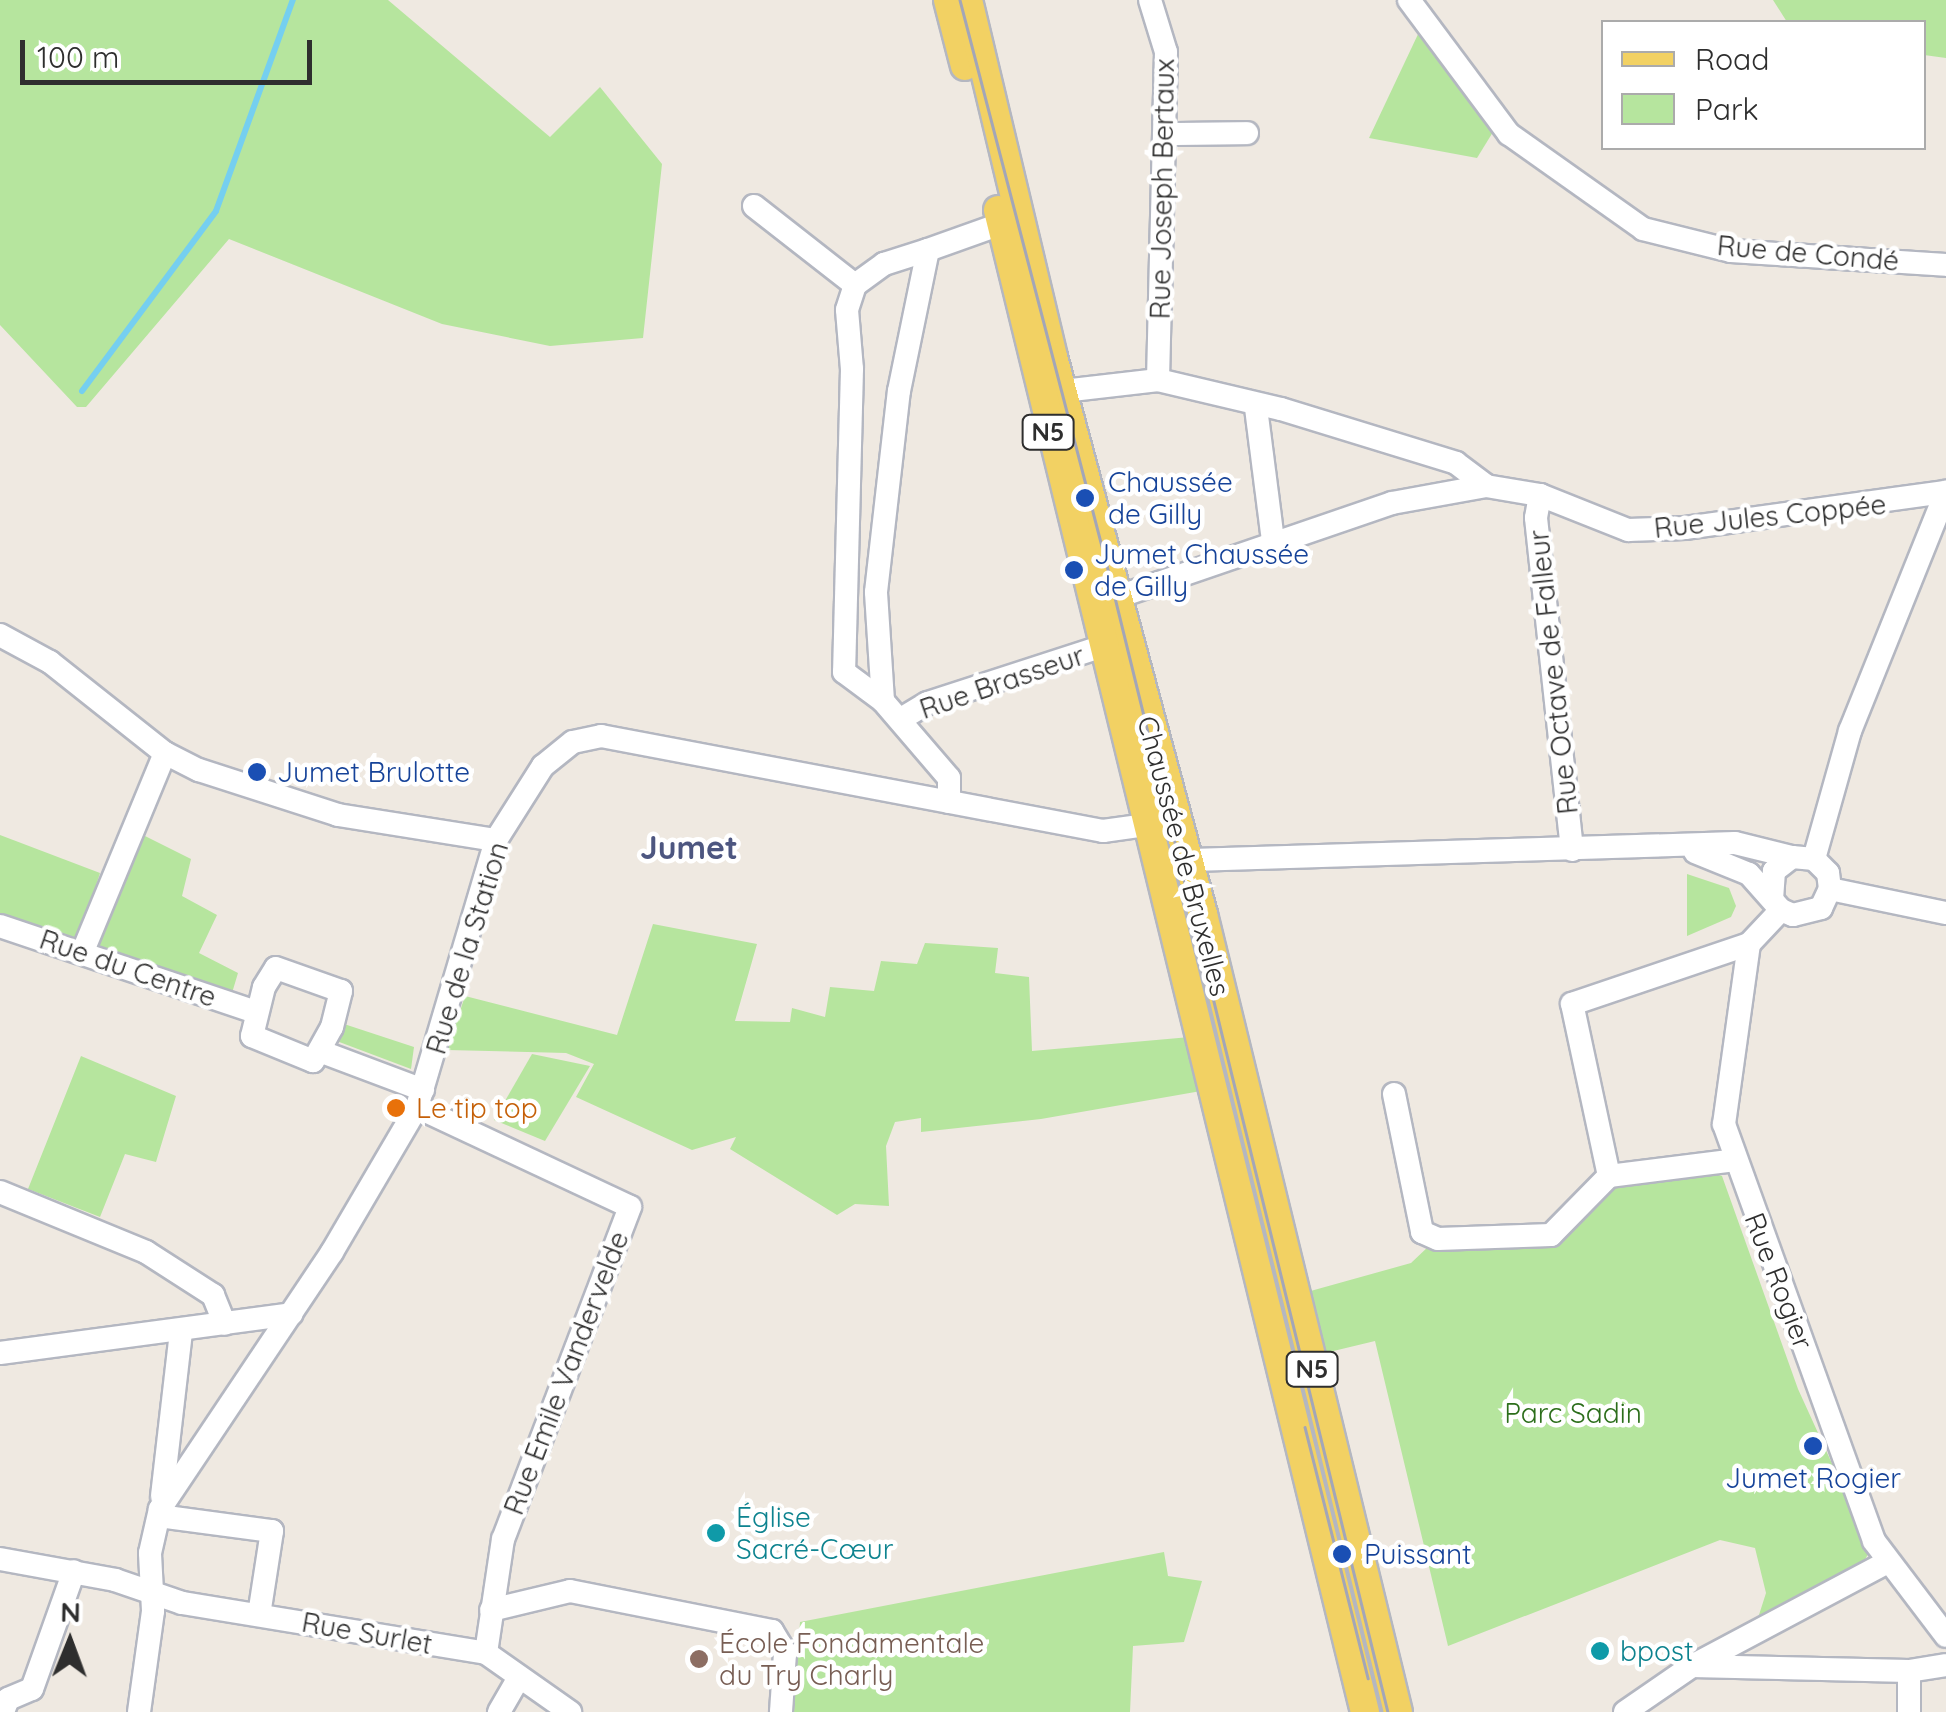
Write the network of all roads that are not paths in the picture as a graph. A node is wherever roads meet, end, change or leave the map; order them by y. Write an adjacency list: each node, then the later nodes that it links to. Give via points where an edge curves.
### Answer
1 (948, 0): 8 (main road, Chaussée de Bruxelles / N5)
2 (968, 0): 13 (main road, Chaussée de Bruxelles / N5)
3 (1150, 0): 6 (street, Rue Joseph Bertaux, via 1166,52)
4 (1409, 0): 10 (street, Rue de Condé, via 1509,134 1644,229 1731,251)
5 (1247, 133): 6 (street)
6 (1166, 134): 12 (street, Rue Joseph Bertaux)
7 (754, 206): 11 (street)
8 (1001, 224): 9 (street); 23 (main road, Chaussée de Bruxelles / N5)
9 (928, 250): 11 (street, via 884,264); 16 (street)
10 (1946, 264)
11 (854, 285): 15 (street, via 847,310)
12 (1158, 380): 13 (street); 14 (street)
13 (1063, 391): 23 (main road, Chaussée de Bruxelles / N5)
14 (1256, 408): 17 (street, via 1280,409 1456,463); 20 (street)
15 (851, 420): 16 (street); 21 (street)
16 (895, 422): 22 (street)
17 (1486, 486): 19 (street, Rue Jules Coppée); 20 (street, via 1392,503)
18 (1946, 492): 19 (street, Rue Jules Coppée, via 1628,530); 34 (street)
19 (1540, 494): 33 (street, Rue Octave de Falleur, via 1536,518)
20 (1274, 548): 23 (street)
21 (846, 558): 22 (street); 26 (street, via 844,672)
22 (879, 561): 26 (street)
23 (1105, 602): 25 (main road, Chaussée de Bruxelles / N5); 30 (main road, Chaussée de Bruxelles / N5)
24 (0, 635): 28 (street, via 50,662)
25 (1104, 646): 27 (street, Rue Brasseur, via 928,703); 30 (main road, Chaussée de Bruxelles / N5)
26 (883, 701): 27 (street)
27 (901, 718): 29 (street, via 949,778)
28 (164, 752): 31 (street, via 306,807); 41 (street)
29 (948, 802): 30 (street, Rue de la Station, via 1103,831); 31 (street, Rue de la Station, via 601,736 573,742 543,766)
30 (1163, 823): 35 (main road, Chaussée de Bruxelles / N5)
31 (496, 840): 45 (street, Rue de la Station)
32 (1672, 848): 33 (street); 34 (street, via 1735,844); 37 (street, via 1732,864)
33 (1572, 850): 35 (street)
34 (1803, 858): 36 (street, via 1828,873); 37 (street, via 1774,871)
35 (1173, 860): 71 (main road, Chaussée de Bruxelles / N5, via 1199,1028); 72 (main road, Chaussée de Bruxelles / N5, via 1229,1022)
36 (1830, 889): 37 (street, via 1812,914); 38 (street)
37 (1776, 904): 40 (street)
38 (1946, 912)
39 (0, 926): 41 (street, Rue du Centre)
40 (1749, 944): 46 (street, Rue Rogier, via 1726,1080 1724,1124); 47 (street, via 1572,1004)
41 (83, 951): 42 (street, Rue du Centre)
42 (255, 1012): 43 (street, via 255,1039 313,1061); 43 (street, via 276,968 341,992)
43 (322, 1052): 45 (street)
44 (1394, 1094): 47 (street, via 1427,1236 1551,1235)
45 (420, 1098): 49 (street, Rue de la Station); 58 (street, Rue Emile Vandervelde, via 630,1207 503,1539)
46 (1735, 1160): 47 (street); 55 (street, Rue Rogier)
47 (1608, 1176)
48 (0, 1192): 50 (street, via 146,1252 213,1295)
49 (291, 1314): 50 (street); 53 (street, Rue de la Station)
50 (225, 1324): 51 (street)
51 (181, 1331): 52 (street); 53 (street)
52 (0, 1353)
53 (159, 1512): 57 (street, Rue de la Station); 59 (street, via 272,1531)
54 (0, 1560): 56 (street, Rue Surlet)
55 (1886, 1563): 60 (street, Rue Rogier); 63 (street)
56 (74, 1571): 57 (street, Rue Surlet); 66 (street, via 32,1689 8,1699)
57 (147, 1592): 59 (street, Rue Surlet); 67 (street, Rue de la Station, via 153,1611)
58 (491, 1610): 61 (street, Rue Emile Vandervelde); 70 (street, via 570,1591 772,1631 785,1653)
59 (259, 1615): 61 (street, Rue Surlet)
60 (1946, 1636)
61 (486, 1654): 65 (street, Rue Surlet)
62 (1946, 1665): 64 (street)
63 (1692, 1666): 64 (street); 73 (street)
64 (1909, 1671): 74 (street)
65 (519, 1678): 68 (street); 69 (street, Rue Surlet)
66 (3, 1712)
67 (138, 1712)
68 (499, 1712)
69 (570, 1712)
70 (781, 1712)
71 (1365, 1712)
72 (1398, 1712)
73 (1625, 1712)
74 (1909, 1712)

